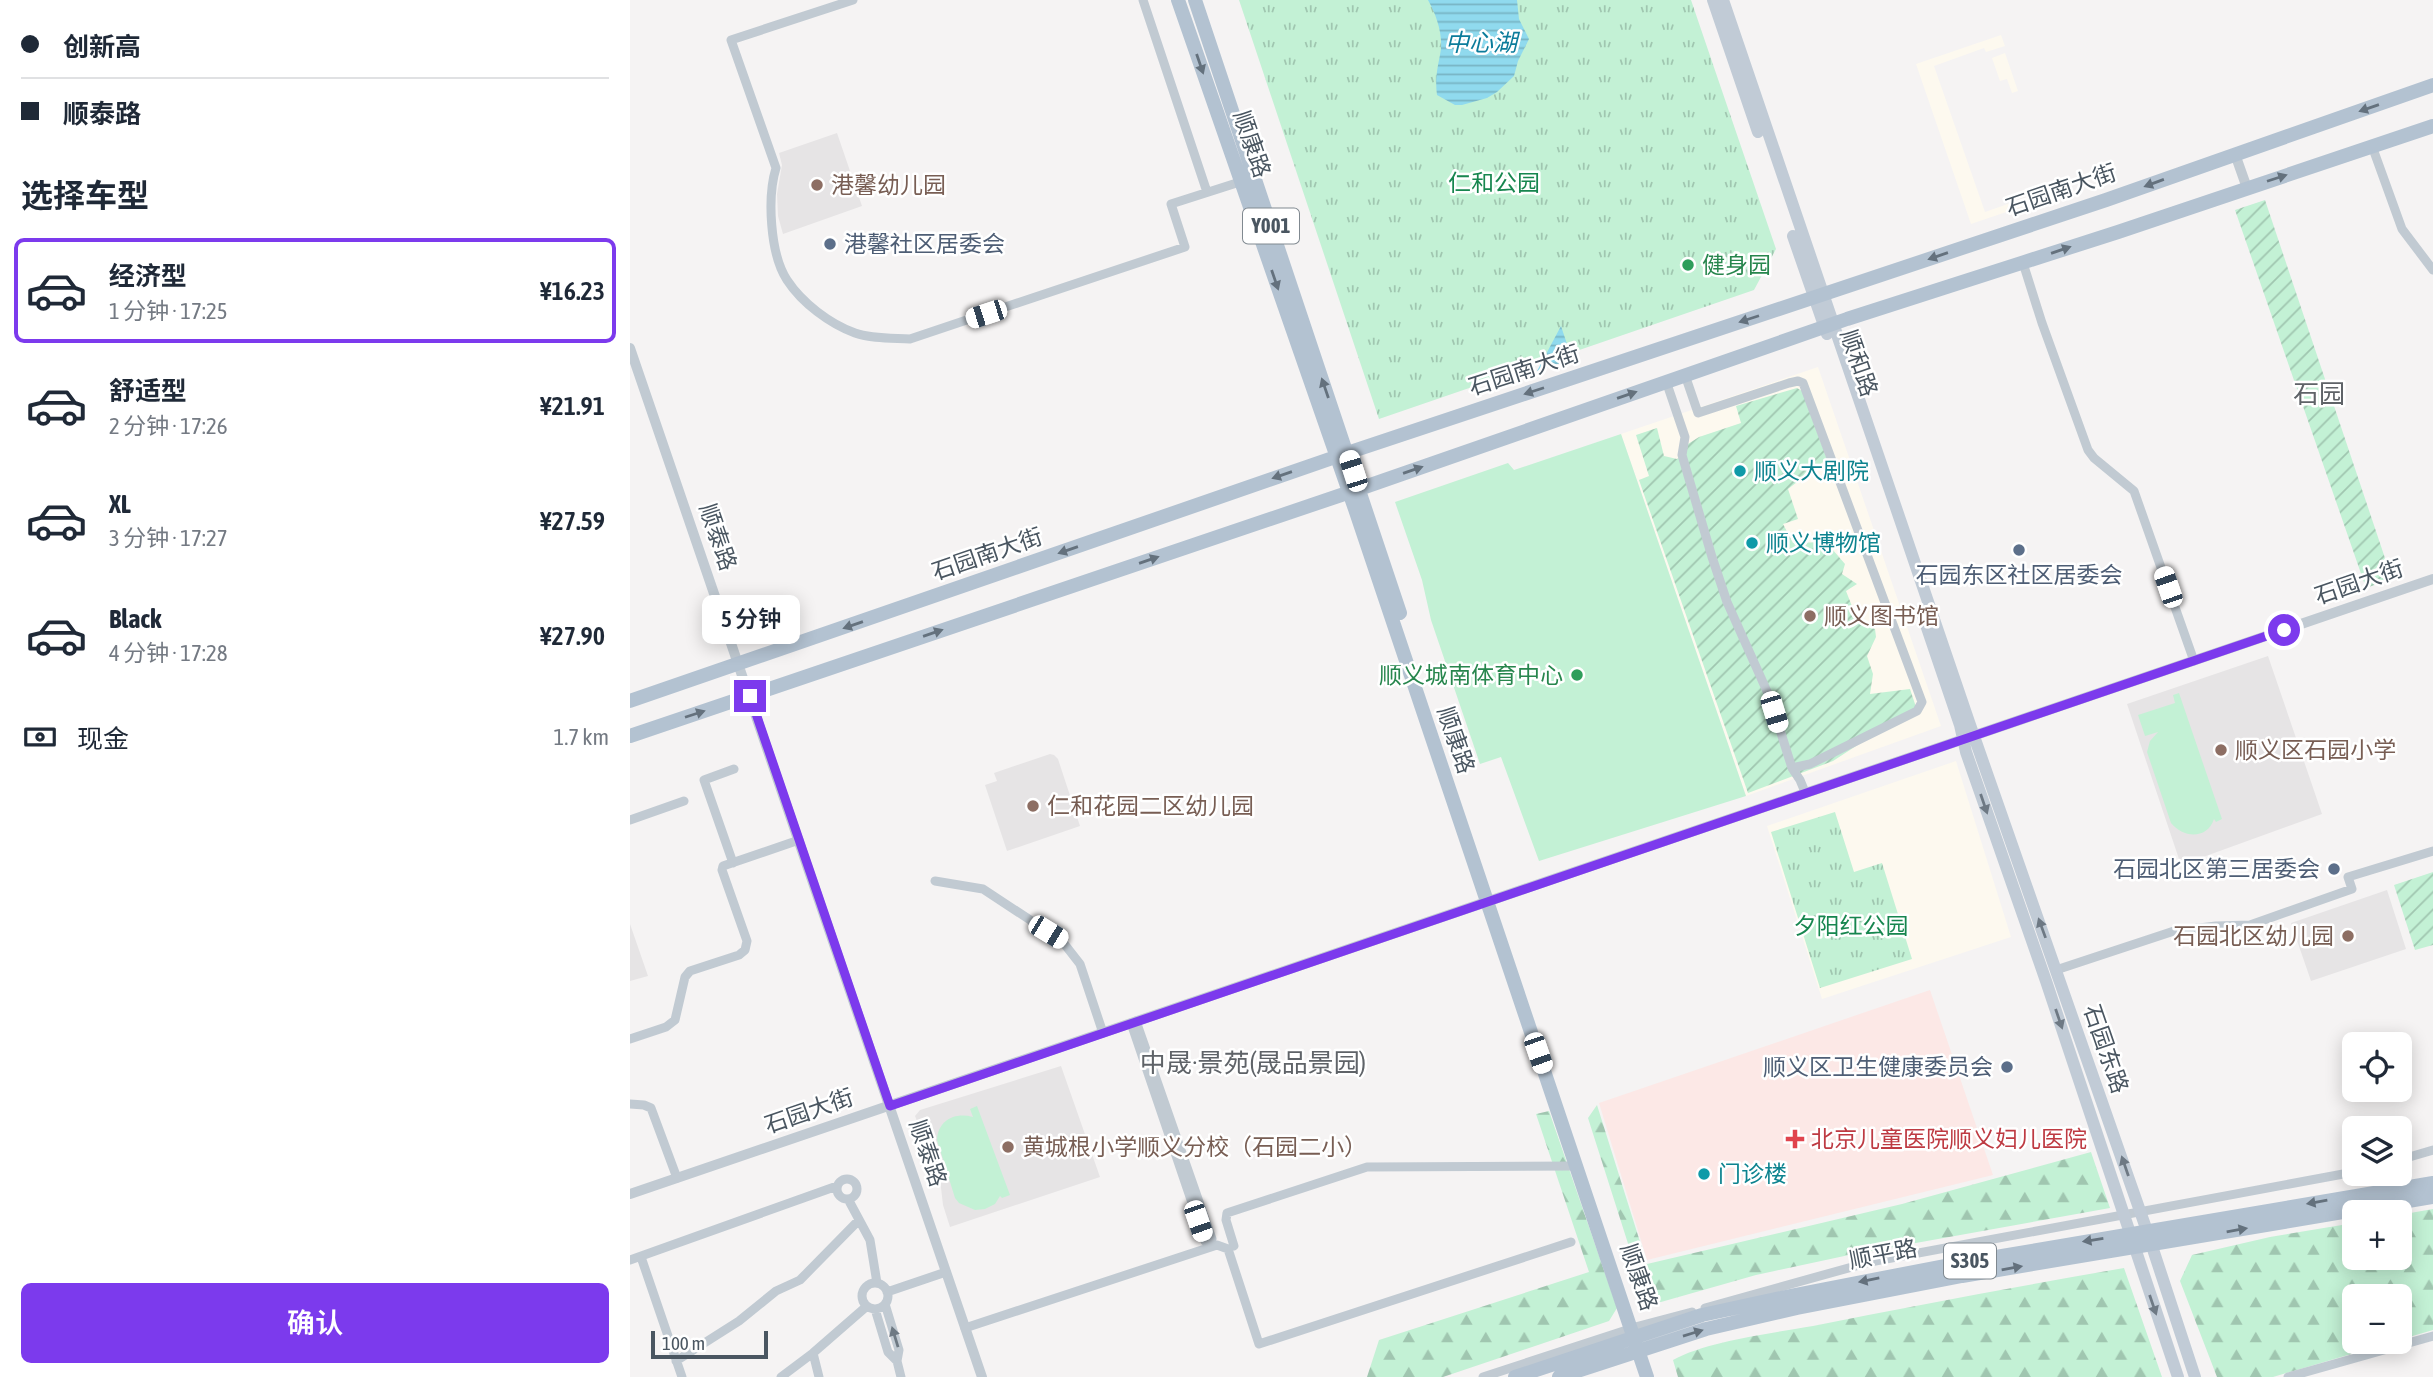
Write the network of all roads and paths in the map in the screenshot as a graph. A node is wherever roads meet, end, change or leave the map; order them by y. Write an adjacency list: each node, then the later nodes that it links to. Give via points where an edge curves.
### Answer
1 (853, 0): 13 (street, via 731,40 776,168 771,183 773,231 786,279 828,320 856,334 909,339 1185,247 1171,204)
2 (1143, 0): 13 (street)
3 (1178, 0): 11 (main road, 顺康路, one-way to 11)
4 (1195, 0): 11 (main road, 顺康路 / Y001)
5 (1713, 0): 16 (main road, 顺和路)
6 (1723, 0): 16 (main road, 顺和路)
7 (2433, 85): 10 (main road, 石园南大街, one-way to 10)
8 (2433, 125): 9 (main road)
9 (2372, 146): 12 (main road, one-way to 9); 15 (street, via 2402,229)
10 (2235, 154): 12 (street); 16 (main road, 石园南大街, one-way to 16)
11 (1247, 179): 13 (street); 23 (main road, 顺康路 / Y001)
12 (2247, 188): 14 (main road, one-way to 12)
13 (1207, 192)
14 (2023, 263): 17 (main road); 26 (street, via 2088,450 2134,491)
15 (2433, 270)
16 (1819, 295): 17 (main road, 顺和路); 23 (main road, 石园南大街, one-way to 23)
17 (1829, 326): 19 (main road); 31 (main road, 顺和路)
18 (630, 348): 27 (street, 顺泰路)
19 (1685, 375): 20 (main road); 21 (street)
20 (1666, 381): 22 (street); 24 (main road, one-way to 20)
21 (1698, 413): 22 (street); 32 (street, via 1789,383 1803,383 1922,702 1917,711)
22 (1679, 419): 33 (street, via 1685,437 1682,454 1712,558 1770,698)
23 (1341, 455): 24 (main road, 顺康路 / Y001); 27 (main road, 石园南大街, one-way to 27)
24 (1353, 490): 28 (main road, one-way to 24); 42 (main road, 顺康路 / Y001)
25 (2433, 579): 26 (street, 石园大街)
26 (2194, 661): 31 (street, 石园大街)
27 (740, 664): 28 (street, 顺泰路); 29 (main road, 石园南大街)
28 (750, 696): 30 (main road, one-way to 28); 38 (street, 顺泰路)
29 (630, 701)
30 (630, 736)
31 (1968, 738): 35 (street, 石园大街); 43 (main road, 石园东路, one-way to 31); 60 (main road, 石园东路, one-way to 60)
32 (1810, 764): 33 (street); 35 (street, via 1803,772)
33 (1792, 768): 35 (street)
34 (734, 769): 40 (street, via 704,780)
35 (1806, 792): 42 (street, 石园大街)
36 (684, 801): 37 (street)
37 (630, 820)
38 (799, 840): 40 (street); 48 (street, 顺泰路)
39 (2433, 851): 43 (street, via 2348,877 2352,889 2250,925 2174,931)
40 (733, 863): 46 (street, via 722,870 747,941 745,950 690,971 675,1020)
41 (935, 881): 45 (street, via 983,889 1062,941 1080,964)
42 (1490, 900): 44 (street, 石园大街); 51 (main road, 顺康路); 76 (main road, 顺康路 / Y001)
43 (2056, 970): 59 (main road, 石园东路, one-way to 43)
44 (1133, 1022): 45 (street, 石园大街); 63 (street)
45 (1103, 1033): 48 (street, 石园大街)
46 (630, 1040)
47 (630, 1104): 53 (street, via 651,1108)
48 (890, 1106): 53 (street, 石园大街); 69 (street, 顺泰路)
49 (2433, 1150): 50 (street)
50 (2412, 1156)
51 (1577, 1166): 66 (street, via 1367,1167 1227,1213); 76 (main road, 顺康路)
52 (2342, 1174): 59 (street)
53 (677, 1178): 56 (street, 石园大街)
54 (2433, 1183): 62 (main road, 顺平路 / S305, one-way to 62)
55 (838, 1186): 58 (street, via 841,1197); 58 (street, via 844,1180 853,1181 856,1194); 67 (street)
56 (630, 1194)
57 (2433, 1197): 62 (main road, 顺平路 / S305, one-way to 57)
58 (848, 1199): 61 (street)
59 (2140, 1212): 60 (street); 62 (main road, 石园东路)
60 (2125, 1214): 64 (main road, 石园东路); 76 (street, via 1870,1262)
61 (859, 1220): 70 (street, via 870,1240); 78 (street, via 800,1280 776,1291)
62 (2149, 1238): 64 (main road, 顺平路 / S305); 91 (main road, 石园东路)
63 (1208, 1240)
64 (2133, 1240): 76 (main road, 顺平路 / S305, via 1960,1263 1796,1295 1702,1315); 90 (main road, 石园东路, one-way to 90)
65 (1570, 1242): 74 (street, via 1259,1344 1228,1249 1217,1245)
66 (1234, 1246)
67 (641, 1257): 68 (street); 78 (street)
68 (630, 1261)
69 (946, 1272): 71 (street); 74 (street, 顺泰路)
70 (877, 1283): 71 (street); 73 (street, via 864,1289 862,1298)
71 (887, 1292): 72 (street)
72 (885, 1304): 73 (street); 79 (street, one-way to 72, via 899,1350)
73 (871, 1307): 77 (street); 79 (street, via 888,1352)
74 (965, 1328): 84 (street, 顺泰路)
75 (2433, 1336): 92 (street)
76 (1639, 1337): 85 (street); 86 (main road, 顺平路 / S305); 87 (main road, 顺平路 / S305); 88 (main road, 顺康路); 89 (main road, 顺康路 / Y001)
77 (813, 1353): 81 (street); 82 (street)
78 (676, 1361): 80 (street)
79 (897, 1361): 83 (street)
80 (682, 1377)
81 (781, 1377)
82 (819, 1377)
83 (901, 1377)
84 (982, 1377)
85 (1483, 1377)
86 (1515, 1377)
87 (1559, 1377)
88 (1647, 1377)
89 (1657, 1377)
90 (2178, 1377)
91 (2195, 1377)
92 (2288, 1377)

